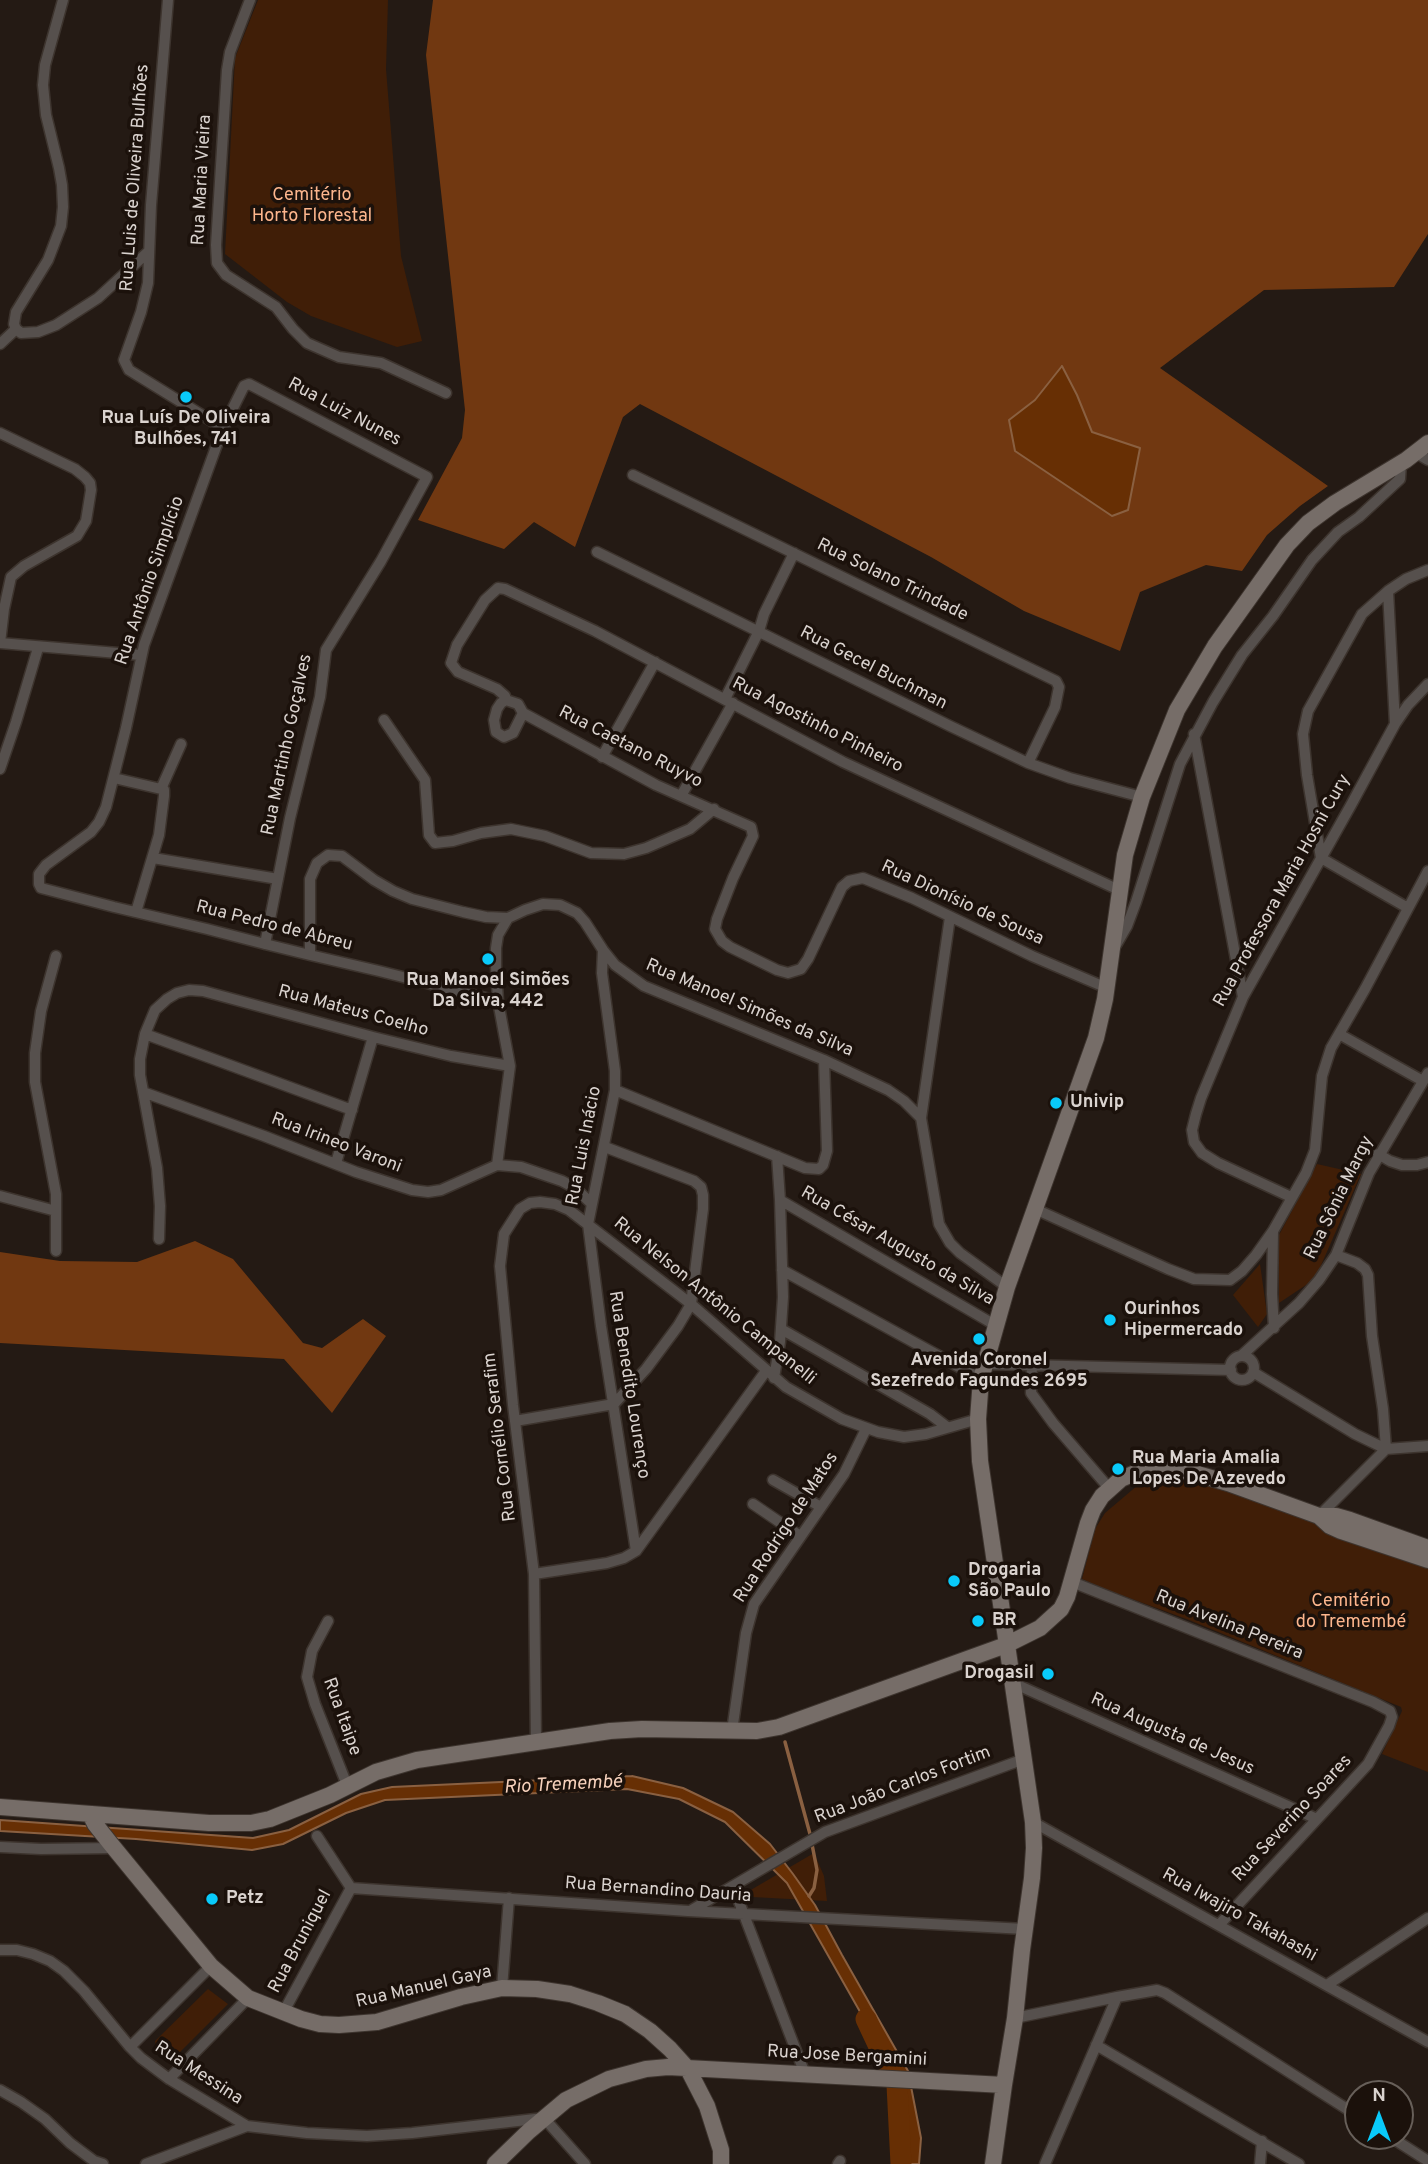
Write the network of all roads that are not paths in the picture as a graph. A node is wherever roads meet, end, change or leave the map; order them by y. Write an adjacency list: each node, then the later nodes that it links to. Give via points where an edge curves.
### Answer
1 (63, 0): 5 (street, via 43,85 62,185 61,226 48,260 16,312)
2 (168, 0): 4 (street, Rua Luis de Oliveira Bulhões)
3 (250, 0): 8 (street, Rua Maria Vieira, via 227,70 217,263 226,275 276,307 307,343 339,357 381,363)
4 (148, 252): 5 (street, via 98,298 64,320 38,332); 9 (street, Rua Luis de Oliveira Bulhões, via 146,296 124,363 146,382)
5 (16, 329): 6 (street)
6 (0, 344)
7 (244, 386): 9 (street, Rua Antônio Simplício); 14 (street, Rua Luiz Nunes, via 252,384)
8 (446, 393)
9 (223, 428): 22 (street, Rua Antônio Simplício)
10 (0, 433): 20 (street, via 75,469 91,490 86,521 77,536 11,577)
11 (1424, 452): 12 (main road)
12 (1401, 464): 30 (street, via 1400,479 1312,560 1242,655); 38 (main road, via 1335,503 1287,545 1189,688)
13 (634, 475): 16 (street, Rua Solano Trindade)
14 (427, 477): 44 (street, Rua Martinho Goçalves, via 326,650 317,710)
15 (597, 552): 19 (street, Rua Gecel Buchman)
16 (794, 553): 19 (street); 33 (street, Rua Solano Trindade, via 1056,681 1055,707)
17 (1428, 570): 18 (street)
18 (1388, 591): 29 (street); 42 (street, via 1350,632 1304,722)
19 (759, 631): 26 (street); 33 (street, Rua Gecel Buchman)
20 (0, 643): 21 (street)
21 (38, 648): 22 (street); 34 (street)
22 (141, 654): 35 (street, Rua Antônio Simplício)
23 (655, 662): 25 (street, Rua Agostinho Pinheiro, via 502,588 485,600 451,663 458,672 502,692); 26 (street, Rua Agostinho Pinheiro); 32 (street)
24 (1428, 684): 29 (street, Rua Professora Maria Hosni Cury)
25 (506, 700): 27 (street, via 518,704); 27 (street, via 494,720 499,735 513,733)
26 (729, 701): 37 (street); 46 (street, Rua Agostinho Pinheiro, via 854,767)
27 (523, 713): 32 (street, Rua Caetano Ruyvo)
28 (384, 720): 39 (street, via 425,780 429,835 435,843 511,829 591,853 624,854 690,829)
29 (1395, 724): 42 (street, Rua Professora Maria Hosni Cury)
30 (1194, 734): 53 (street, via 1127,926); 57 (street)
31 (181, 744): 36 (street)
32 (602, 757): 37 (street, Rua Caetano Ruyvo)
33 (1028, 762): 38 (street, Rua Gecel Buchman)
34 (0, 769)
35 (114, 778): 36 (street); 45 (street, Rua Antônio Simplício, via 99,822 38,874)
36 (161, 789): 41 (street, via 163,814)
37 (681, 796): 39 (street, Rua Caetano Ruyvo)
38 (1142, 797): 46 (main road)
39 (714, 809): 40 (street, Rua Caetano Ruyvo, via 751,827)
40 (754, 836): 49 (street, Rua Dionísio de Sousa, via 715,929 722,942 777,970 801,969 842,887 856,878)
41 (153, 858): 44 (street); 48 (street)
42 (1321, 858): 47 (street); 57 (street, Rua Professora Maria Hosni Cury)
43 (1428, 871): 47 (street)
44 (278, 879): 51 (street, Rua Martinho Goçalves)
45 (41, 888): 48 (street, Rua Pedro de Abreu)
46 (1119, 890): 53 (main road)
47 (1408, 908): 60 (street)
48 (136, 912): 51 (street, Rua Pedro de Abreu)
49 (950, 917): 56 (street, Rua Dionísio de Sousa); 68 (street)
50 (509, 918): 52 (street, Rua Manoel Simões da Silva, via 543,904 560,905 586,922); 54 (street, via 412,899 374,880 342,856 328,855 317,863 310,879); 58 (street, via 496,948)
51 (265, 944): 54 (street, Rua Pedro de Abreu)
52 (603, 950): 62 (street, Rua Manoel Simões da Silva, via 644,986); 65 (street, Rua Luis Inácio)
53 (1111, 953): 56 (main road)
54 (310, 955): 58 (street, Rua Pedro de Abreu)
55 (56, 956): 80 (street, via 38,1030 35,1082 56,1194)
56 (1107, 988): 79 (main road, via 1096,1038)
57 (1243, 997): 76 (street, Rua Professora Maria Hosni Cury, via 1201,1098 1192,1130 1194,1142 1218,1163)
58 (498, 1001): 63 (street)
59 (145, 1034): 61 (street, Rua Mateus Coelho, via 155,1010 189,990); 66 (street, via 140,1059); 67 (street)
60 (1339, 1034): 64 (street); 76 (street, via 1322,1076 1315,1150)
61 (373, 1037): 63 (street, Rua Mateus Coelho); 67 (street)
62 (824, 1060): 68 (street, Rua Manoel Simões da Silva, via 888,1090); 71 (street, via 827,1151 823,1165 805,1168)
63 (510, 1066): 74 (street)
64 (1426, 1077): 70 (street, Rua Sônia Margy)
65 (615, 1090): 69 (street, Rua Luis Inácio); 71 (street)
66 (143, 1092): 73 (street, Rua Irineo Varoni); 83 (street, via 157,1168)
67 (352, 1110): 73 (street)
68 (921, 1118): 87 (street, via 939,1224 960,1253)
69 (605, 1147): 78 (street, Rua Luis Inácio); 88 (street, via 701,1187 703,1209)
70 (1378, 1154): 72 (street, via 1402,1165); 85 (street, Rua Sônia Margy)
71 (777, 1156): 77 (street)
72 (1428, 1162)
73 (336, 1163): 74 (street, Rua Irineo Varoni, via 390,1185 428,1192)
74 (497, 1165): 78 (street, via 521,1167 562,1181)
75 (0, 1196): 80 (street)
76 (1291, 1197): 82 (street)
77 (780, 1200): 86 (street); 89 (street, Rua César Augusto da Silva)
78 (590, 1203): 81 (street, Rua Luis Inácio)
79 (1035, 1209): 82 (street, via 1194,1279 1230,1280); 87 (main road)
80 (55, 1211): 84 (street)
81 (588, 1224): 88 (street, Rua Nelson Antônio Campanelli); 98 (street, Rua Benedito Lourenço); 100 (street, Rua Cornélio Serafim, via 555,1204 530,1203 520,1209 504,1234 500,1266)
82 (1273, 1231): 90 (street)
83 (159, 1239)
84 (56, 1251)
85 (1336, 1255): 90 (street, Rua Sônia Margy); 104 (street, via 1357,1263 1368,1275)
86 (782, 1270): 91 (street); 95 (street)
87 (1007, 1287): 89 (main road)
88 (691, 1304): 97 (street, Rua Nelson Antônio Campanelli); 98 (street, via 646,1369)
89 (995, 1325): 95 (main road)
90 (1274, 1328): 92 (street, Rua Sônia Margy)
91 (781, 1329): 97 (street); 101 (street)
92 (1241, 1356): 94 (street, Rua Sônia Margy); 96 (street, via 1251,1361)
93 (1032, 1365): 94 (street); 95 (street); 106 (street, via 1031,1394)
94 (1231, 1370): 96 (street, via 1240,1380)
95 (983, 1372): 99 (main road)
96 (1253, 1372): 104 (street)
97 (770, 1375): 102 (street, Rua Nelson Antônio Campanelli); 112 (street)
98 (614, 1404): 100 (street); 112 (street, Rua Benedito Lourenço)
99 (978, 1419): 101 (street, Rua Nelson Antônio Campanelli); 117 (main road)
100 (515, 1421): 114 (street, Rua Cornélio Serafim)
101 (947, 1427): 102 (street, Rua Nelson Antônio Campanelli, via 913,1437)
102 (866, 1429): 108 (street, Rua Rodrigo de Matos)
103 (1428, 1446): 104 (street)
104 (1386, 1449): 109 (street)
105 (773, 1480): 108 (street)
106 (1109, 1488): 109 (main road, via 1121,1479 1151,1470 1194,1473); 115 (main road, via 1091,1516)
107 (753, 1504): 110 (street)
108 (821, 1507): 110 (street, Rua Rodrigo de Matos)
109 (1319, 1517): 111 (main road, via 1336,1516); 113 (main road, via 1341,1531)
110 (800, 1536): 120 (street, Rua Rodrigo de Matos, via 750,1615)
111 (1428, 1548)
112 (636, 1551): 114 (street, via 607,1563)
113 (1428, 1560)
114 (534, 1574): 121 (street, Rua Cornélio Serafim)
115 (1072, 1583): 117 (main road, via 1051,1620); 119 (street, Rua Avelina Pereira)
116 (328, 1622): 123 (street, Rua Itaipe, via 312,1651 307,1677)
117 (1006, 1644): 118 (main road); 120 (main road, via 779,1727)
118 (1013, 1683): 122 (main road); 126 (street, Rua Augusta de Jesus)
119 (1373, 1702): 126 (street, Rua Severino Soares, via 1390,1711 1385,1735 1368,1764)
120 (732, 1731): 121 (main road, via 610,1731)
121 (536, 1742): 123 (main road, via 417,1760)
122 (1024, 1759): 127 (main road); 131 (street, Rua João Carlos Fortim, via 825,1832)
123 (347, 1785): 125 (main road, via 251,1823)
124 (0, 1807): 125 (main road)
125 (92, 1819): 129 (main road, Rua Manuel Gaya)
126 (1317, 1819): 137 (street, Rua Severino Soares)
127 (1033, 1822): 137 (street, Rua Iwajiro Takahashi); 138 (main road)
128 (317, 1836): 132 (street)
129 (112, 1845): 130 (street); 140 (main road, Rua Manuel Gaya)
130 (0, 1847)
131 (737, 1884): 134 (street, Rua João Carlos Fortim); 135 (street)
132 (351, 1888): 133 (street, Rua Bernandino Dauria); 145 (street, Rua Bruniquel)
133 (509, 1898): 134 (street, Rua Bernandino Dauria); 142 (street)
134 (688, 1911): 135 (street, Rua Bernandino Dauria)
135 (744, 1915): 138 (street, Rua Bernandino Dauria); 151 (street)
136 (1428, 1918): 141 (street)
137 (1219, 1925): 141 (street, Rua Iwajiro Takahashi)
138 (1026, 1929): 146 (main road)
139 (0, 1950): 149 (street, Rua Messina, via 33,1954 64,1971)
140 (211, 1966): 144 (main road, Rua Manuel Gaya); 149 (street)
141 (1327, 1985): 147 (street, Rua Iwajiro Takahashi)
142 (502, 1988): 145 (main road, Rua Manuel Gaya, via 377,2022 320,2024); 150 (main road, Rua Manuel Gaya, via 570,1994 616,2011 650,2031)
143 (1117, 1997): 146 (street); 148 (street); 155 (street, via 1150,1990 1165,1993)
144 (248, 1998): 145 (main road, Rua Manuel Gaya); 152 (street)
145 (282, 2013)
146 (1016, 2018): 153 (main road)
147 (1428, 2042)
148 (1096, 2045): 158 (street); 167 (street)
149 (130, 2047): 152 (street, Rua Messina)
150 (688, 2069): 151 (main road, Rua Jose Bergamini); 156 (main road, Rua Jose Bergamini, via 646,2069 609,2079 566,2100); 165 (main road, Rua Manuel Gaya, via 707,2106)
151 (805, 2074): 153 (main road, Rua Jose Bergamini)
152 (169, 2079): 157 (street, Rua Messina)
153 (1004, 2085): 166 (main road)
154 (0, 2090): 161 (street)
155 (1344, 2107)
156 (544, 2118): 157 (street, Rua Messina, via 367,2136); 163 (main road, Rua Jose Bergamini); 164 (street)
157 (247, 2126): 162 (street)
158 (1262, 2141): 168 (street); 169 (street)
159 (1411, 2150): 160 (street)
160 (1428, 2161)
161 (103, 2164)
162 (146, 2164)
163 (495, 2164)
164 (585, 2164)
165 (722, 2164)
166 (993, 2164)
167 (1045, 2164)
168 (1260, 2164)
169 (1299, 2164)

